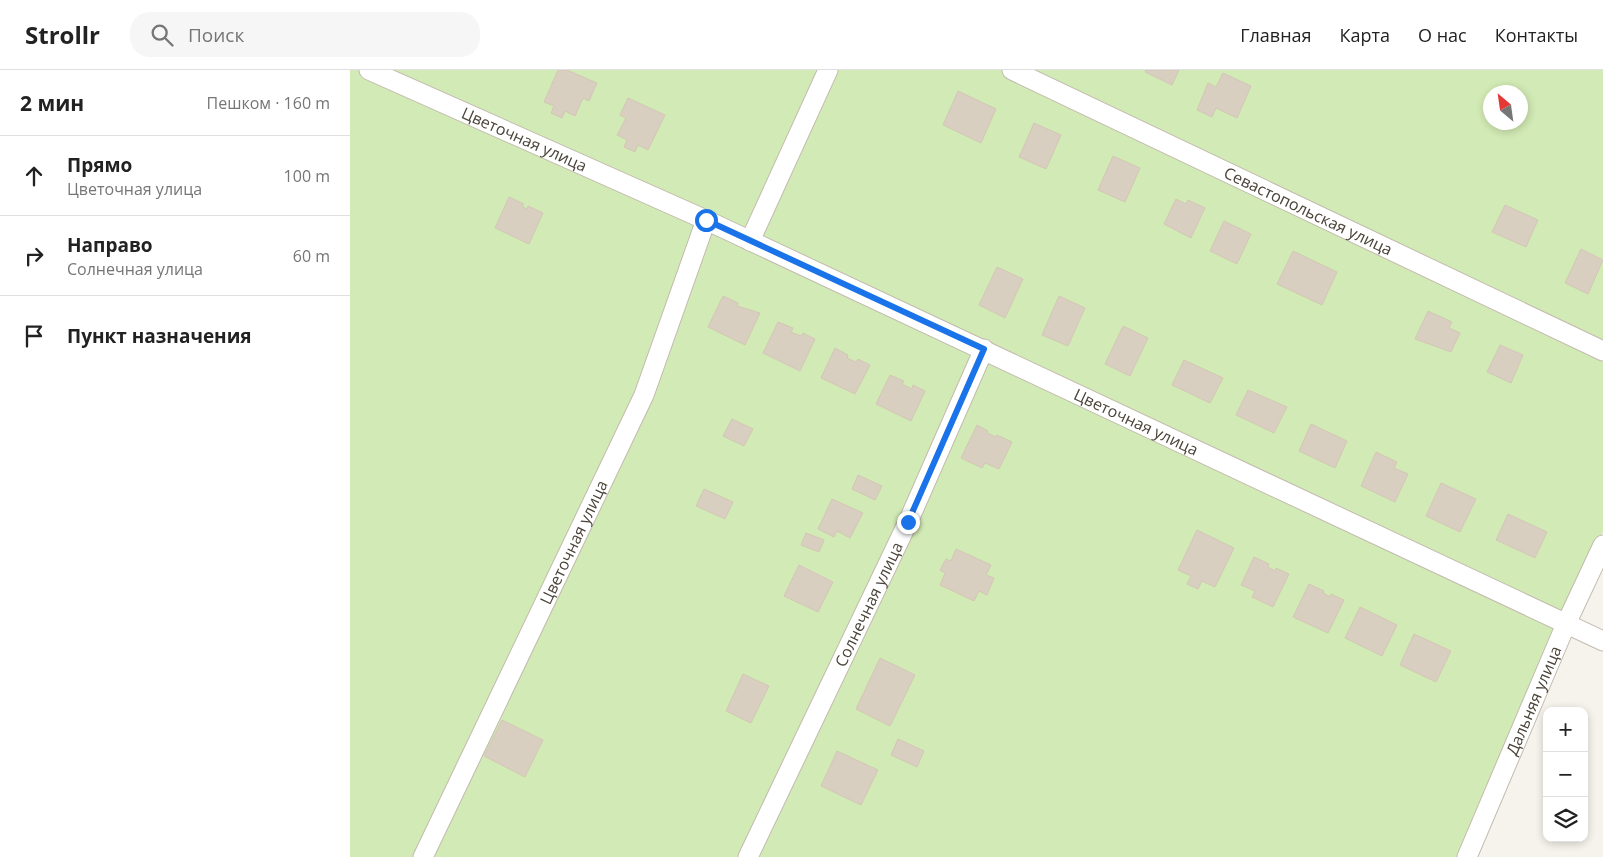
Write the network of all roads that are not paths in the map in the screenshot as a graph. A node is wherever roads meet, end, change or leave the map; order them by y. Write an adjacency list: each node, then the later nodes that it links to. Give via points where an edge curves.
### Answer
1 (369, 70): 4 (street, Цветочная улица)
2 (828, 70): 5 (street)
3 (1012, 70): 7 (street, Севастопольская улица)
4 (706, 220): 5 (street, Цветочная улица); 11 (street, Цветочная улица, via 644,394)
5 (750, 241): 6 (street, Цветочная улица)
6 (984, 349): 9 (street, Цветочная улица); 12 (street, Солнечная улица, via 908,522)
7 (1603, 350)
8 (1603, 545): 9 (street, Дальняя улица)
9 (1566, 624): 10 (street, Цветочная улица); 13 (street, Дальняя улица)
10 (1603, 641)
11 (423, 857)
12 (748, 857)
13 (1467, 857)

